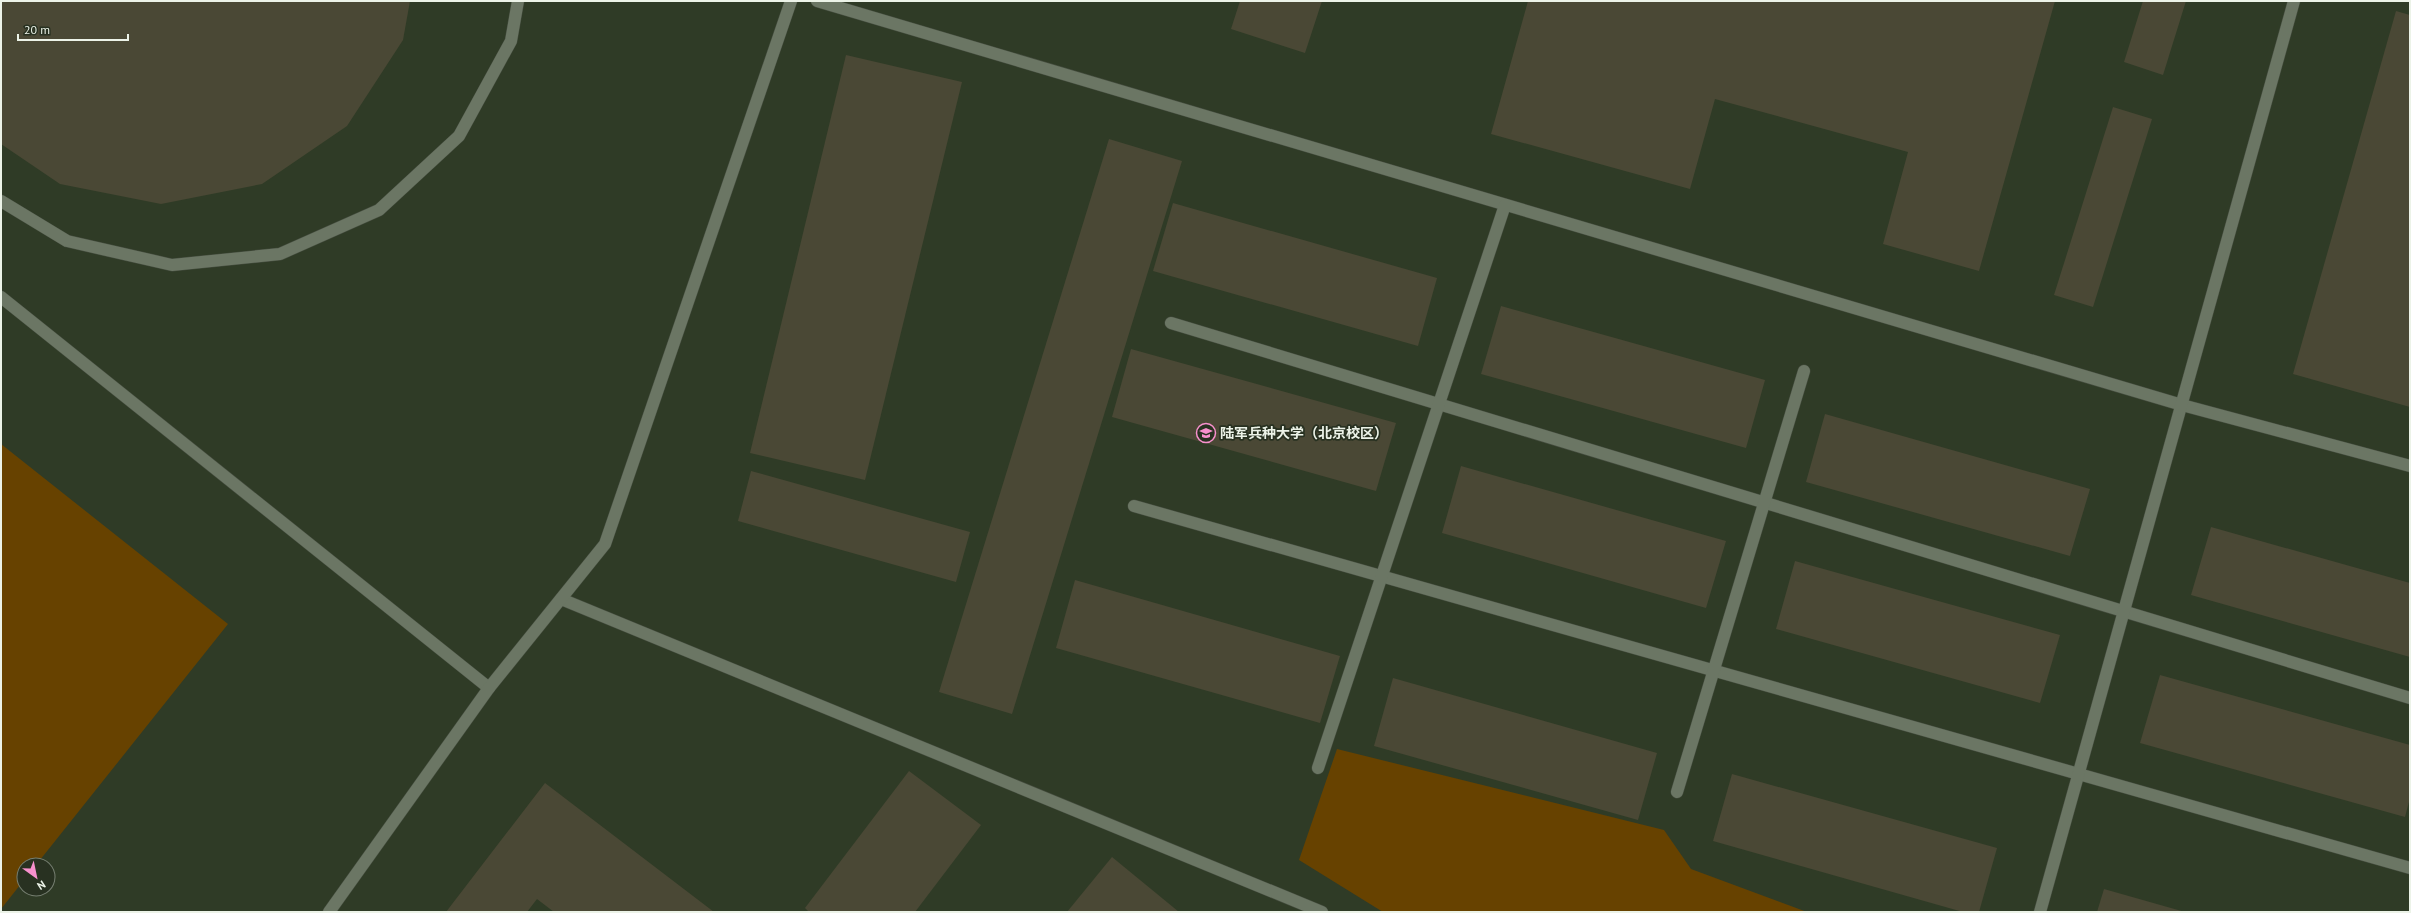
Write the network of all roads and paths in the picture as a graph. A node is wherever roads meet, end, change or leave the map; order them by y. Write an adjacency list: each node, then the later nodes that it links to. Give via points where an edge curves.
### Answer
1 (518, 1): 5 (lane, via 511,41 459,136 379,210 280,254 172,265 67,241)
2 (791, 1): 16 (lane, via 605,544)
3 (817, 1): 6 (lane)
4 (2294, 1): 11 (lane)
5 (1, 201)
6 (1505, 205): 10 (lane); 11 (lane)
7 (1, 297): 19 (lane)
8 (1171, 323): 10 (lane)
9 (1804, 371): 13 (lane)
10 (1439, 404): 13 (lane); 15 (lane)
11 (2182, 405): 12 (lane); 17 (lane)
12 (2410, 466)
13 (1765, 502): 17 (lane); 18 (lane)
14 (1134, 506): 15 (lane)
15 (1382, 576): 18 (lane); 21 (lane)
16 (561, 599): 19 (lane); 26 (lane)
17 (2124, 611): 20 (lane); 22 (lane)
18 (1714, 671): 22 (lane); 23 (lane)
19 (488, 688): 25 (lane)
20 (2410, 698)
21 (1318, 768)
22 (2079, 774): 24 (lane); 27 (lane)
23 (1678, 792)
24 (2410, 868)
25 (329, 912)
26 (1322, 912)
27 (2040, 912)

